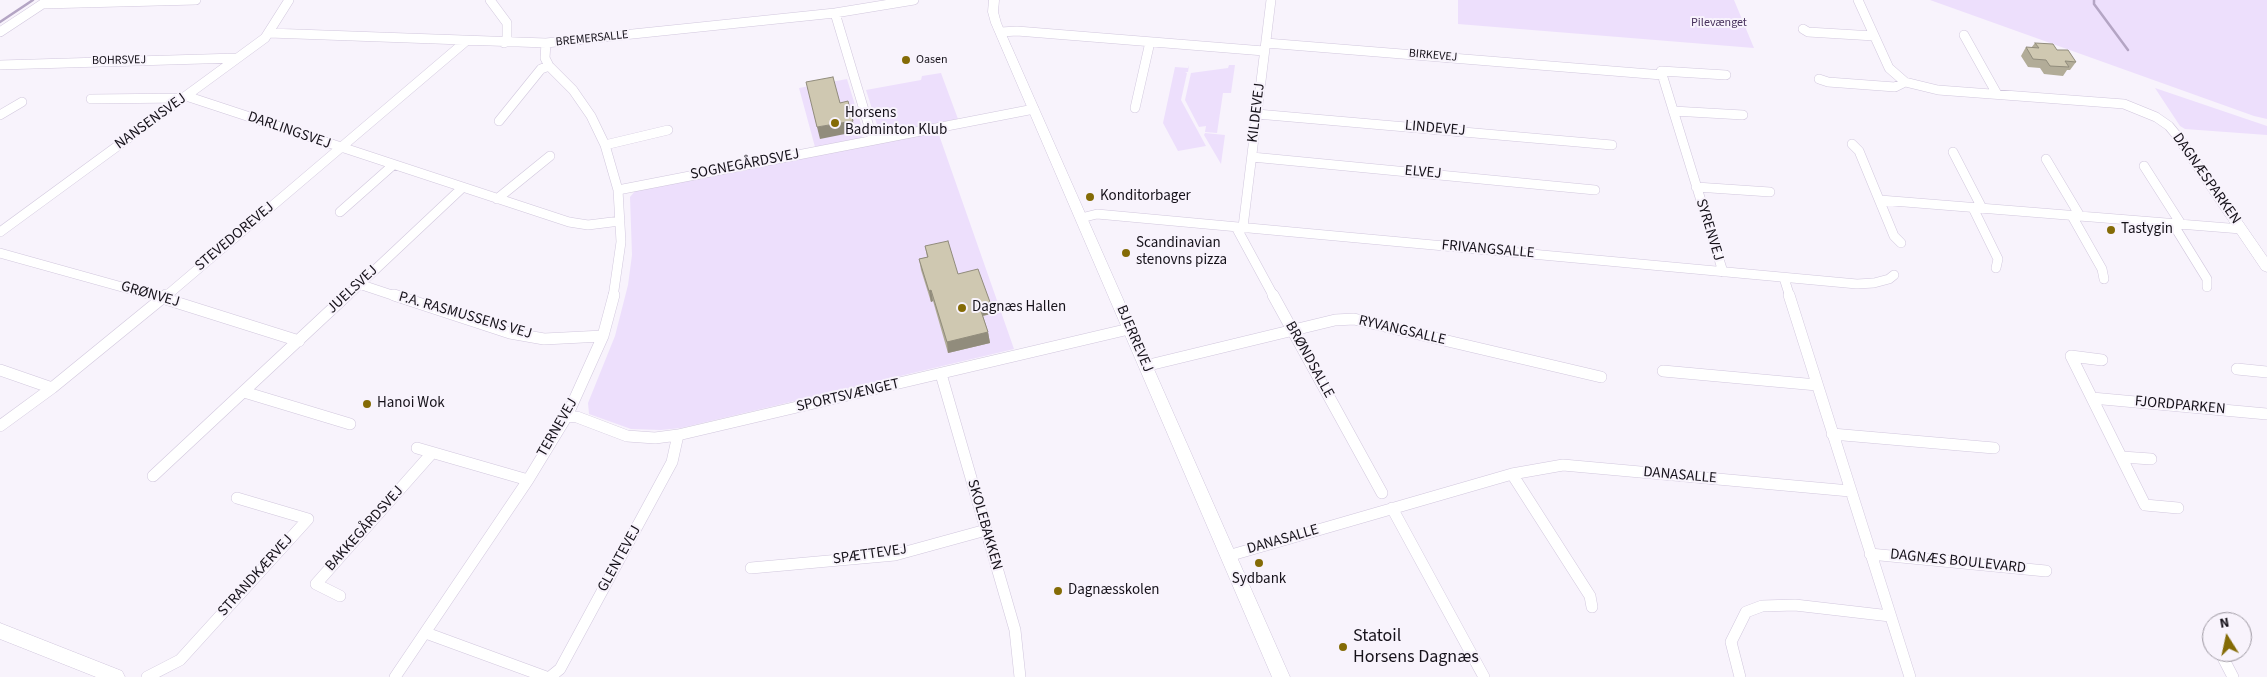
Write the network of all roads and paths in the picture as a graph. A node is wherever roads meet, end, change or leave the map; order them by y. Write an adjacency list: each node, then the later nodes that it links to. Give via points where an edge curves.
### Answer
1 (196, 0): 8 (street)
2 (289, 0): 13 (street, NANSENSVEJ)
3 (490, 0): 19 (street, via 507,23)
4 (914, 0): 9 (street, BREMERSALLE)
5 (994, 0): 12 (street, BJERREVEJ, via 993,12)
6 (1271, 0): 20 (street, KILDEVEJ)
7 (1858, 0): 15 (street)
8 (46, 2): 11 (street)
9 (835, 13): 18 (street, BREMERSALLE); 41 (street)
10 (1803, 29): 15 (street)
11 (0, 32)
12 (1001, 32): 17 (street, BIRKEVEJ); 33 (street, BJERREVEJ)
13 (268, 33): 16 (street, BREMERSALLE); 21 (street, NANSENSVEJ)
14 (1964, 35): 28 (street)
15 (1874, 36): 27 (street, via 1889,68)
16 (465, 42): 19 (street, BREMERSALLE); 45 (street, STEVEDOREVEJ)
17 (1150, 42): 20 (street, BIRKEVEJ); 32 (street)
18 (546, 43): 19 (street, BREMERSALLE); 23 (street, via 545,58)
19 (504, 44)
20 (1265, 47): 25 (street, BIRKEVEJ); 35 (street, KILDEVEJ)
21 (237, 58): 22 (street, BOHRSVEJ); 29 (street, NANSENSVEJ)
22 (0, 65)
23 (549, 66): 38 (street, via 541,69); 43 (street, TERNEVEJ, via 573,90)
24 (1726, 74): 25 (street, via 1661,71)
25 (1662, 75): 34 (street, SYRENVEJ)
26 (1820, 79): 27 (street, DAGNÆSPARKEN, via 1895,88)
27 (1905, 82): 28 (street, DAGNÆSPARKEN, via 1938,90)
28 (1997, 94): 40 (street, DAGNÆSPARKEN, via 2124,104 2156,117)
29 (185, 97): 30 (street, DARLINGSVEJ); 45 (street, DARLINGSVEJ); 67 (street, NANSENSVEJ)
30 (91, 99)
31 (22, 102): 36 (street)
32 (1135, 108)
33 (1034, 109): 41 (street, SOGNEGÅRDSVEJ); 62 (street, BJERREVEJ)
34 (1673, 111): 37 (street); 52 (street, SYRENVEJ)
35 (1257, 114): 44 (street, LINDEVEJ); 48 (street, KILDEVEJ)
36 (0, 115)
37 (1742, 115)
38 (499, 121)
39 (668, 130): 43 (street)
40 (2178, 137): 66 (street, DAGNÆSPARKEN)
41 (873, 140): 54 (street, SOGNEGÅRDSVEJ)
42 (1852, 144): 58 (street, via 1859,151)
43 (605, 145): 54 (street, TERNEVEJ)
44 (1612, 145)
45 (340, 148): 50 (street, DARLINGSVEJ); 78 (street, STEVEDOREVEJ)
46 (1953, 152): 59 (street)
47 (550, 156): 57 (street)
48 (1252, 157): 55 (street, ELVEJ); 65 (street, KILDEVEJ)
49 (2046, 159): 61 (street)
50 (392, 166): 53 (street, DARLINGSVEJ); 60 (street)
51 (2144, 166): 64 (street)
52 (1696, 187): 56 (street, SYRENVEJ); 72 (street, SYRENVEJ)
53 (462, 188): 57 (street, DARLINGSVEJ); 76 (street, JUELSVEJ)
54 (618, 190): 63 (street, TERNEVEJ)
55 (1595, 190)
56 (1770, 192)
57 (497, 199): 63 (street, DARLINGSVEJ, via 569,222 588,225)
58 (1880, 200): 59 (street, DAGNÆSPARKEN); 68 (street, via 1894,236)
59 (1977, 208): 61 (street, DAGNÆSPARKEN); 71 (street, via 1998,259)
60 (340, 212)
61 (2076, 216): 64 (street, DAGNÆSPARKEN); 75 (street)
62 (1081, 218): 65 (street, FRIVANGSALLE, via 1097,214); 79 (street, BJERREVEJ)
63 (620, 221): 81 (street, TERNEVEJ, via 619,263)
64 (2177, 224): 66 (street, DAGNÆSPARKEN); 77 (street, via 2207,279)
65 (1239, 227): 72 (street, FRIVANGSALLE); 80 (street, BRØNDSALLE)
66 (2241, 229): 70 (street)
67 (0, 232)
68 (1901, 243)
69 (0, 253): 78 (street, GRØNVEJ)
70 (2267, 267)
71 (1996, 268)
72 (1722, 272): 74 (street, FRIVANGSALLE)
73 (1894, 275): 74 (street, FRIVANGSALLE, via 1874,283 1857,284)
74 (1784, 278): 91 (street, DAGNÆS BOULEVARD)
75 (2104, 279)
76 (359, 284): 81 (street, P.A. RASMUSSENS VEJ, via 510,333 544,339); 82 (street, JUELSVEJ)
77 (2207, 287)
78 (163, 298): 82 (street, GRØNVEJ); 92 (street, STEVEDOREVEJ)
79 (1129, 329): 84 (street, BJERREVEJ); 89 (street, SPORTSVÆNGET)
80 (1292, 330): 84 (street, RYVANGSALLE); 90 (street, RYVANGSALLE, via 1354,319); 110 (street, BRØNDSALLE)
81 (603, 336): 96 (street, TERNEVEJ)
82 (299, 341): 93 (street, JUELSVEJ)
83 (2102, 360): 94 (street, via 2071,356)
84 (1145, 366): 116 (street, BJERREVEJ)
85 (2237, 369): 88 (street)
86 (0, 370): 92 (street)
87 (1663, 371): 91 (street)
88 (2267, 372)
89 (941, 374): 99 (street, SPORTSVÆNGET); 114 (street, SKOLEBAKKEN)
90 (1601, 377)
91 (1817, 385): 100 (street, DAGNÆS BOULEVARD)
92 (52, 388): 98 (street, STEVEDOREVEJ)
93 (244, 392): 97 (street); 107 (street, JUELSVEJ)
94 (2092, 398): 95 (street, FJORDPARKEN); 104 (street)
95 (2267, 414)
96 (568, 416): 99 (street, SPORTSVÆNGET, via 627,436 655,438); 108 (street, TERNEVEJ)
97 (350, 424)
98 (0, 426)
99 (678, 434): 129 (street, GLENTEVEJ, via 672,462 560,669)
100 (1832, 434): 102 (street); 109 (street, DAGNÆS BOULEVARD)
101 (417, 448): 103 (street)
102 (1994, 448)
103 (432, 453): 108 (street); 119 (street, BAKKEGÅRDSVEJ, via 316,584)
104 (2122, 457): 105 (street); 113 (street, via 2144,505)
105 (2151, 459)
106 (1512, 474): 109 (street, DANASALLE, via 1564,465); 112 (street, DANASALLE); 120 (street, via 1590,596)
107 (153, 476)
108 (528, 480): 123 (street, TERNEVEJ)
109 (1850, 492): 115 (street, DAGNÆS BOULEVARD)
110 (1382, 493)
111 (237, 498): 126 (street, STRANDKÆRVEJ, via 308,519 180,660)
112 (1392, 508): 116 (street, DANASALLE); 132 (street)
113 (2178, 508)
114 (986, 530): 117 (street, SPÆTTEVEJ, via 895,555); 130 (street, SKOLEBAKKEN, via 1015,630)
115 (1870, 554): 118 (street, DAGNÆS BOULEVARD); 121 (street, DAGNÆS BOULEVARD)
116 (1228, 556): 131 (street, BJERREVEJ)
117 (751, 568)
118 (2046, 571)
119 (340, 596)
120 (1592, 607)
121 (1890, 616): 133 (street, via 1795,605 1762,606 1746,612 1731,642); 134 (street, DAGNÆS BOULEVARD)
122 (0, 631): 125 (street)
123 (426, 633): 127 (street, TERNEVEJ); 128 (street)
124 (2225, 662): 135 (street)
125 (116, 677)
126 (147, 677)
127 (396, 677)
128 (546, 677)
129 (550, 677)
130 (1020, 677)
131 (1281, 677)
132 (1484, 677)
133 (1740, 677)
134 (1910, 677)
135 (2232, 677)

